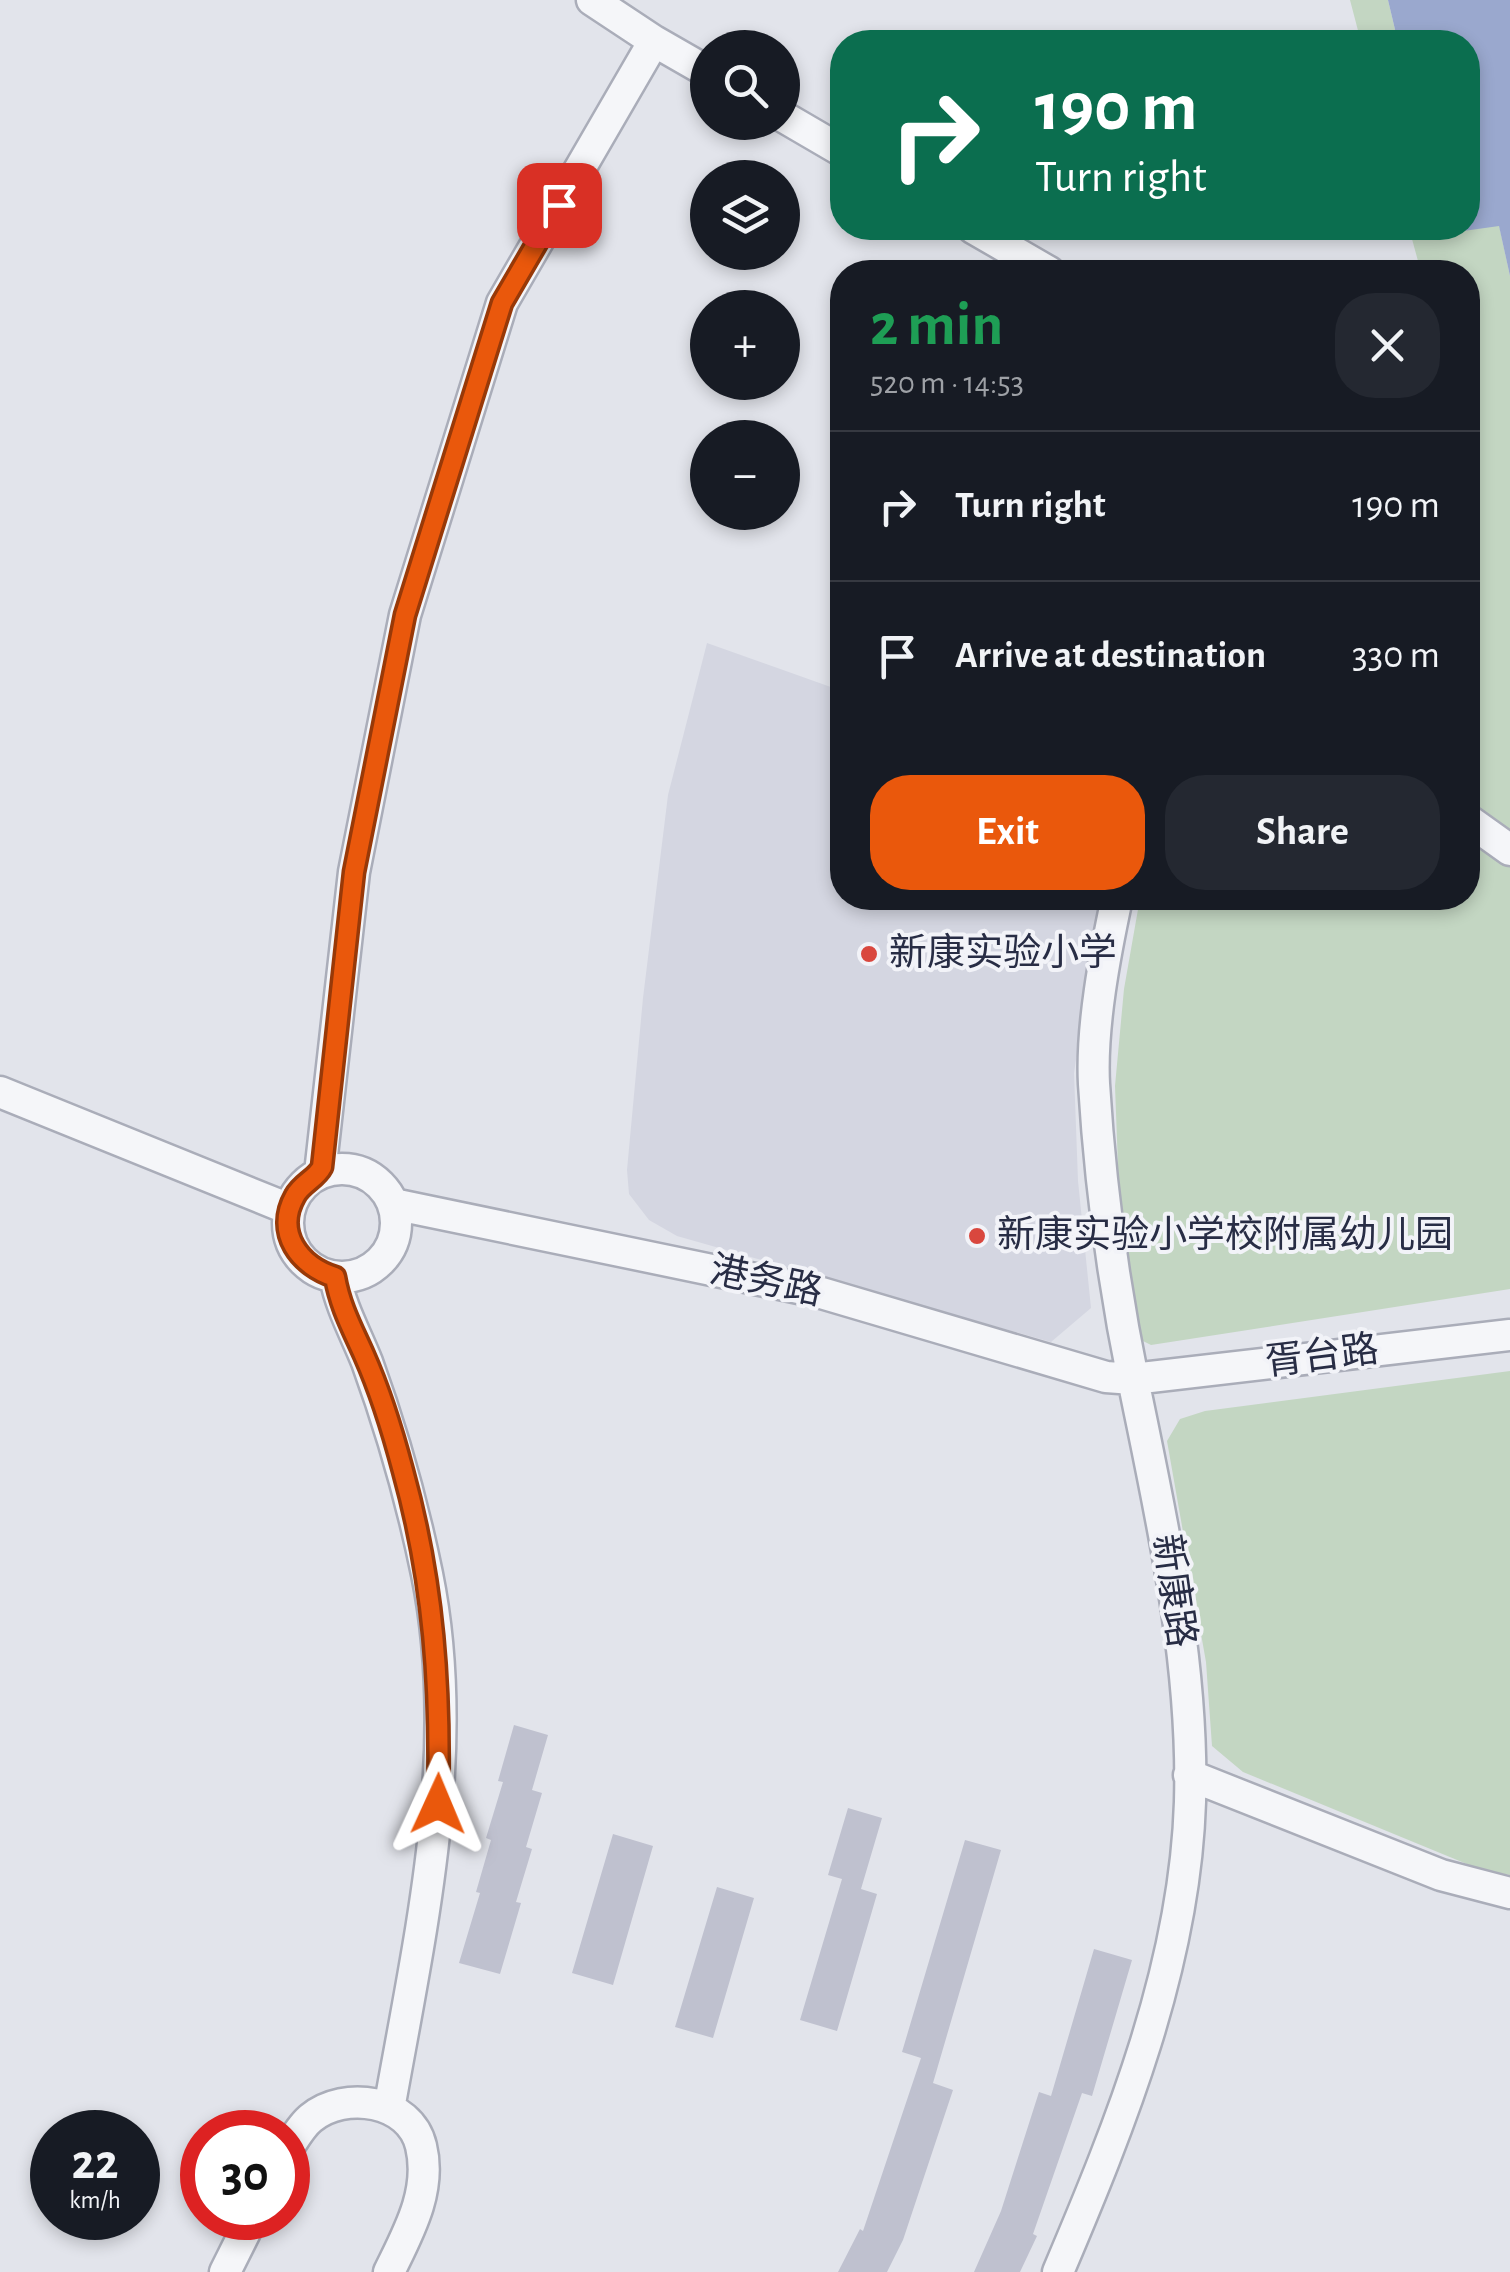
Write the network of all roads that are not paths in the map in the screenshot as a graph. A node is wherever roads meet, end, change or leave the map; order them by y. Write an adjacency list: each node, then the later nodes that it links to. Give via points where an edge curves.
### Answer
1 (592, 0): 2 (street)
2 (654, 41): 3 (street); 12 (street, via 502,303 405,615 354,872)
3 (690, 62)
4 (800, 126): 5 (street)
5 (830, 144)
6 (994, 240): 7 (street)
7 (1029, 260)
8 (1480, 829): 9 (street)
9 (1510, 850)
10 (1115, 910): 17 (street, 新康路, via 1094,1081)
11 (0, 1092): 14 (street)
12 (320, 1173): 13 (street, via 355,1170 385,1189); 14 (street, via 306,1181)
13 (393, 1204): 15 (street, via 393,1241 384,1257 370,1269); 17 (street, 港务路, via 818,1292 1106,1377)
14 (289, 1209): 15 (street, via 292,1245 302,1260)
15 (335, 1277): 20 (street, via 340,1307 403,1470 428,1578 441,1696 438,1804)
16 (1510, 1335): 17 (street, 胥台路)
17 (1133, 1379): 18 (street, 新康路, via 1170,1548)
18 (1189, 1775): 19 (street, via 1441,1875); 25 (street, 新康路, via 1184,1859 1160,1986 1118,2122)
19 (1510, 1893)
20 (389, 2109): 21 (street, via 371,2101 341,2104); 24 (street, via 409,2122 423,2167 420,2205)
21 (310, 2120)
22 (241, 2240): 23 (street)
23 (225, 2272)
24 (389, 2272)
25 (1058, 2272)

